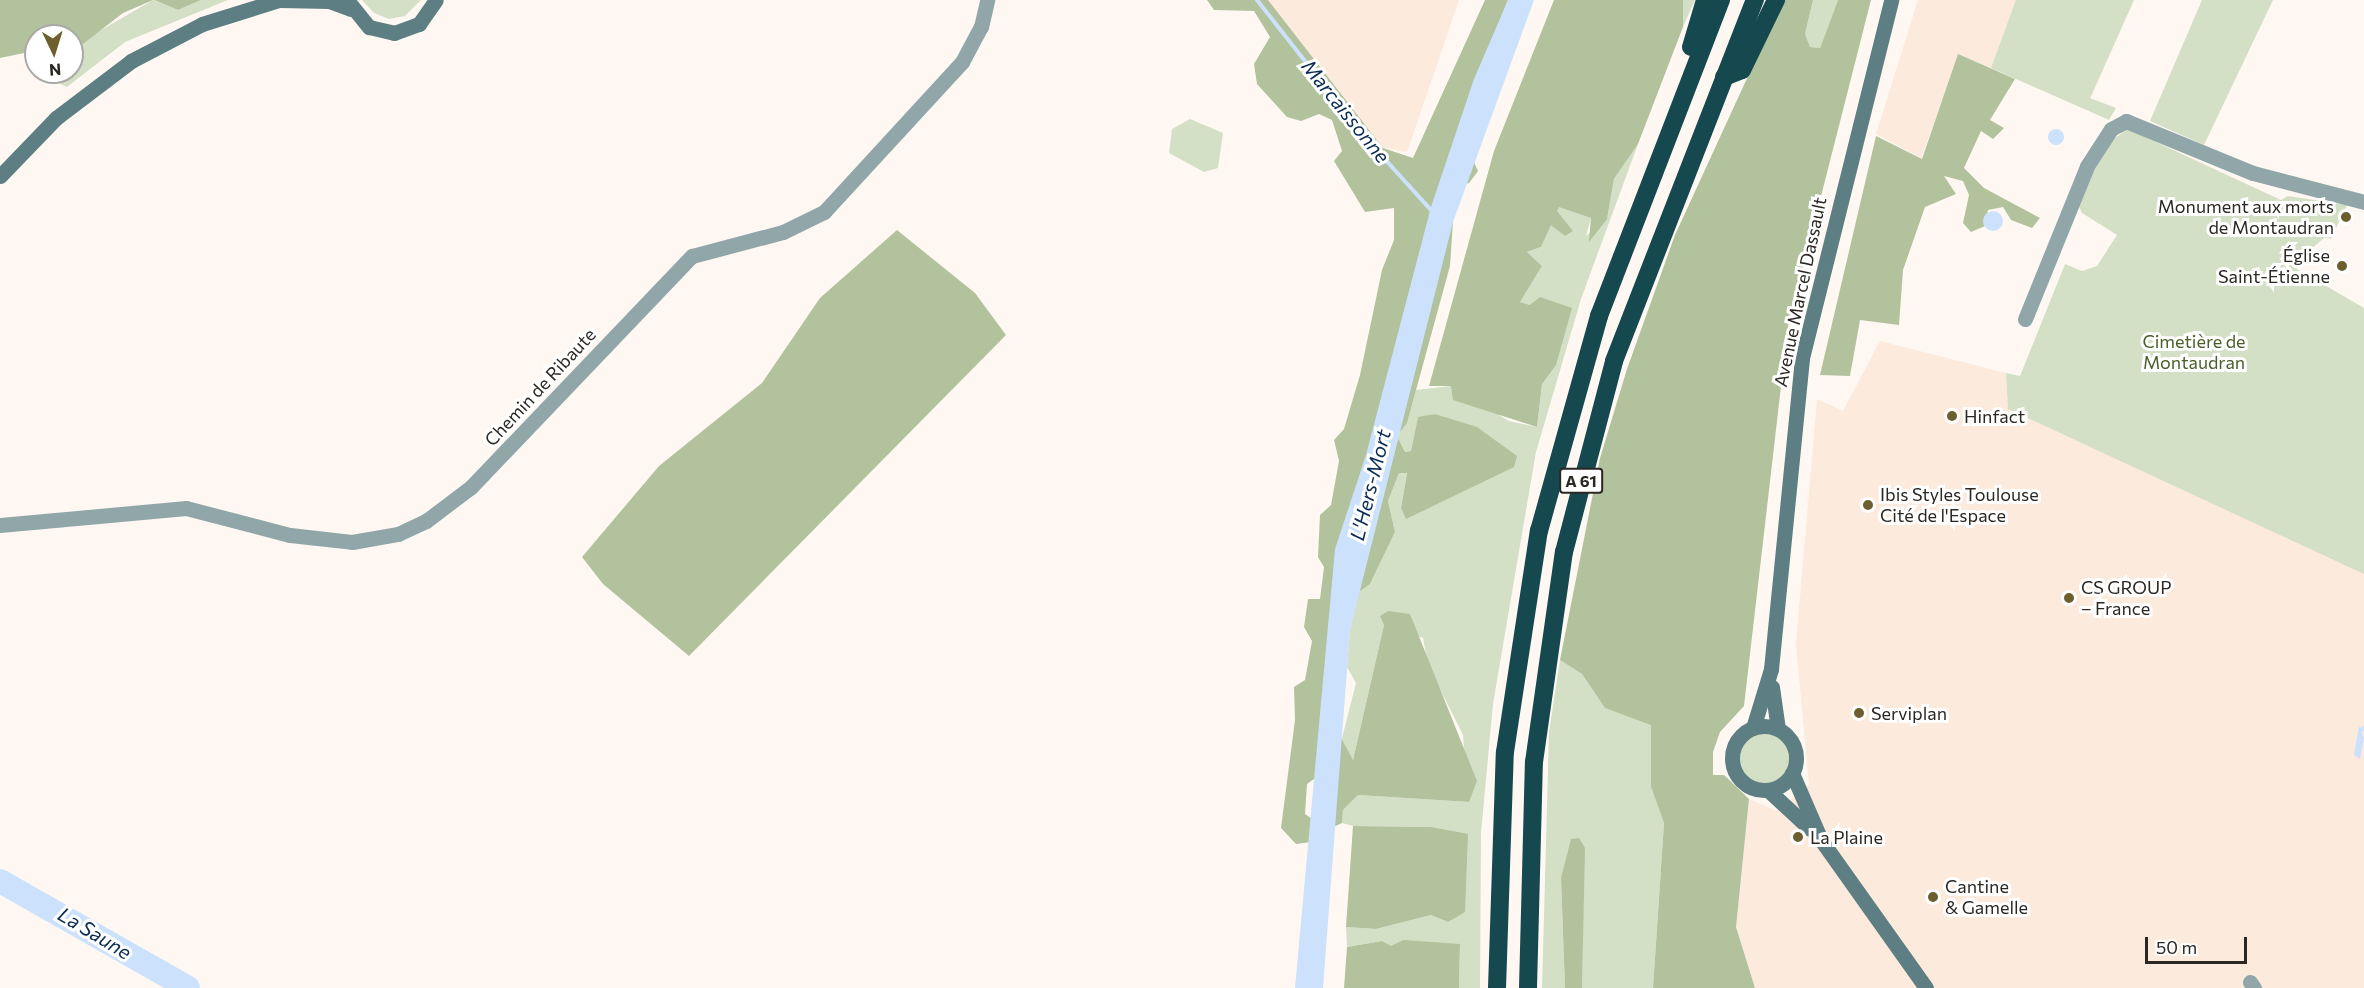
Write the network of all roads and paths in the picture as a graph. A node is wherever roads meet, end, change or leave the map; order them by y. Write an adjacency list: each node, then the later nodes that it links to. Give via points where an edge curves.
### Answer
1 (279, 0): 9 (street); 12 (street, via 202,24 131,61 56,118)
2 (987, 0): 15 (street, Chemin de Ribaute, via 981,27 962,62 824,212 783,232 692,256 471,487 426,521 398,534 352,542 290,535 186,508)
3 (1705, 0): 11 (highway)
4 (1721, 0): 11 (highway, A 61)
5 (1755, 0): 10 (highway, A 61)
6 (1776, 0): 10 (highway, via 1742,70)
7 (1892, 0): 16 (street, Avenue Marcel Dassault, via 1802,358)
8 (437, 2): 9 (street, via 419,24 394,33 369,27)
9 (349, 5)
10 (1724, 77): 23 (highway, A 61, via 1614,362 1564,552 1534,762)
11 (1660, 151): 22 (highway, A 61, via 1599,316 1539,531 1505,752)
12 (0, 176)
13 (2364, 202): 14 (street, via 2253,173 2126,121 2111,129 2087,166)
14 (2025, 319)
15 (0, 525)
16 (1771, 669): 17 (street, Avenue Marcel Dassault); 18 (street, Avenue Marcel Dassault)
17 (1753, 728): 18 (street); 20 (street, Avenue Marcel Dassault, via 1737,741 1732,762 1741,780)
18 (1778, 729): 19 (street, Avenue Marcel Dassault, via 1794,745)
19 (1792, 773): 20 (street); 21 (street, Avenue Marcel Dassault)
20 (1768, 790): 21 (street, Avenue Marcel Dassault)
21 (1821, 840): 24 (street, Avenue Marcel Dassault)
22 (1497, 988)
23 (1527, 988)
24 (1926, 988)

